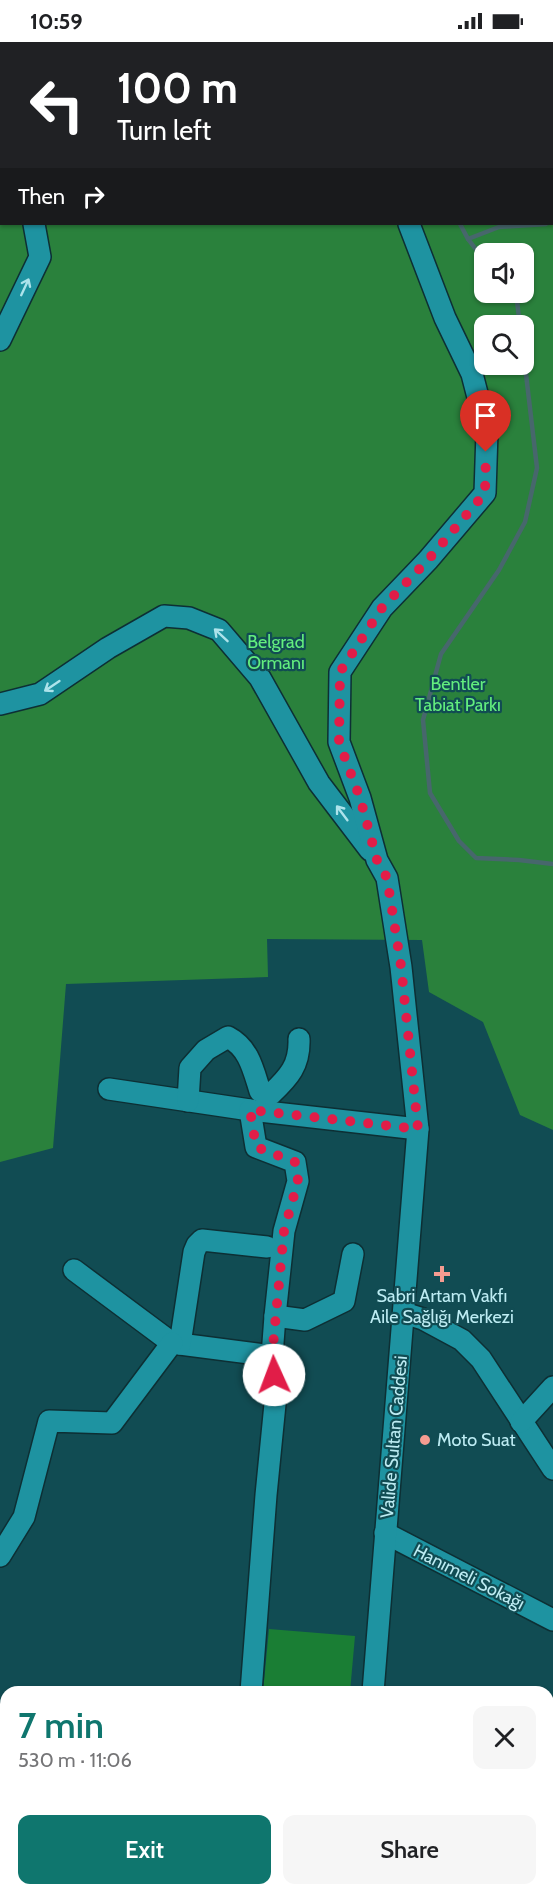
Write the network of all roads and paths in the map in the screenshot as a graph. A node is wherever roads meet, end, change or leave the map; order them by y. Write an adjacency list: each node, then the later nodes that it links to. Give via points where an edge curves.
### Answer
1 (34, 225): 3 (street, one-way to 1, via 40,256)
2 (409, 225): 5 (street, via 445,318 472,374 487,432 485,493 382,608 340,672 339,742)
3 (0, 340)
4 (0, 704): 5 (street, one-way to 4, via 319,783 260,678 219,630 189,618 164,616 40,694)
5 (377, 860): 11 (street, Valide Sultan Caddesi, via 387,878 401,966)
6 (299, 1039): 9 (street, via 300,1055)
7 (109, 1089): 8 (street)
8 (188, 1101): 9 (street, via 190,1068 206,1050 228,1037 240,1043 260,1091); 10 (street)
9 (271, 1103): 10 (street); 11 (street)
10 (250, 1110): 16 (street, via 256,1147 295,1162 298,1181 284,1231)
11 (418, 1129): 15 (street, Valide Sultan Caddesi)
12 (267, 1247): 17 (street, via 202,1240 197,1245)
13 (353, 1254): 16 (street, via 344,1301 305,1320)
14 (74, 1270): 17 (street)
15 (404, 1313): 20 (street, via 462,1341 481,1359); 22 (street, Valide Sultan Caddesi)
16 (275, 1316): 18 (street)
17 (176, 1344): 18 (street); 23 (street, via 112,1423 49,1421 24,1517)
18 (272, 1356): 25 (street, via 276,1394)
19 (553, 1387): 20 (street)
20 (521, 1422): 21 (street)
21 (553, 1469)
22 (385, 1533): 24 (street, Hanımeli Sokağı); 26 (street, Valide Sultan Caddesi)
23 (0, 1556)
24 (553, 1620)
25 (251, 1686)
26 (373, 1686)

